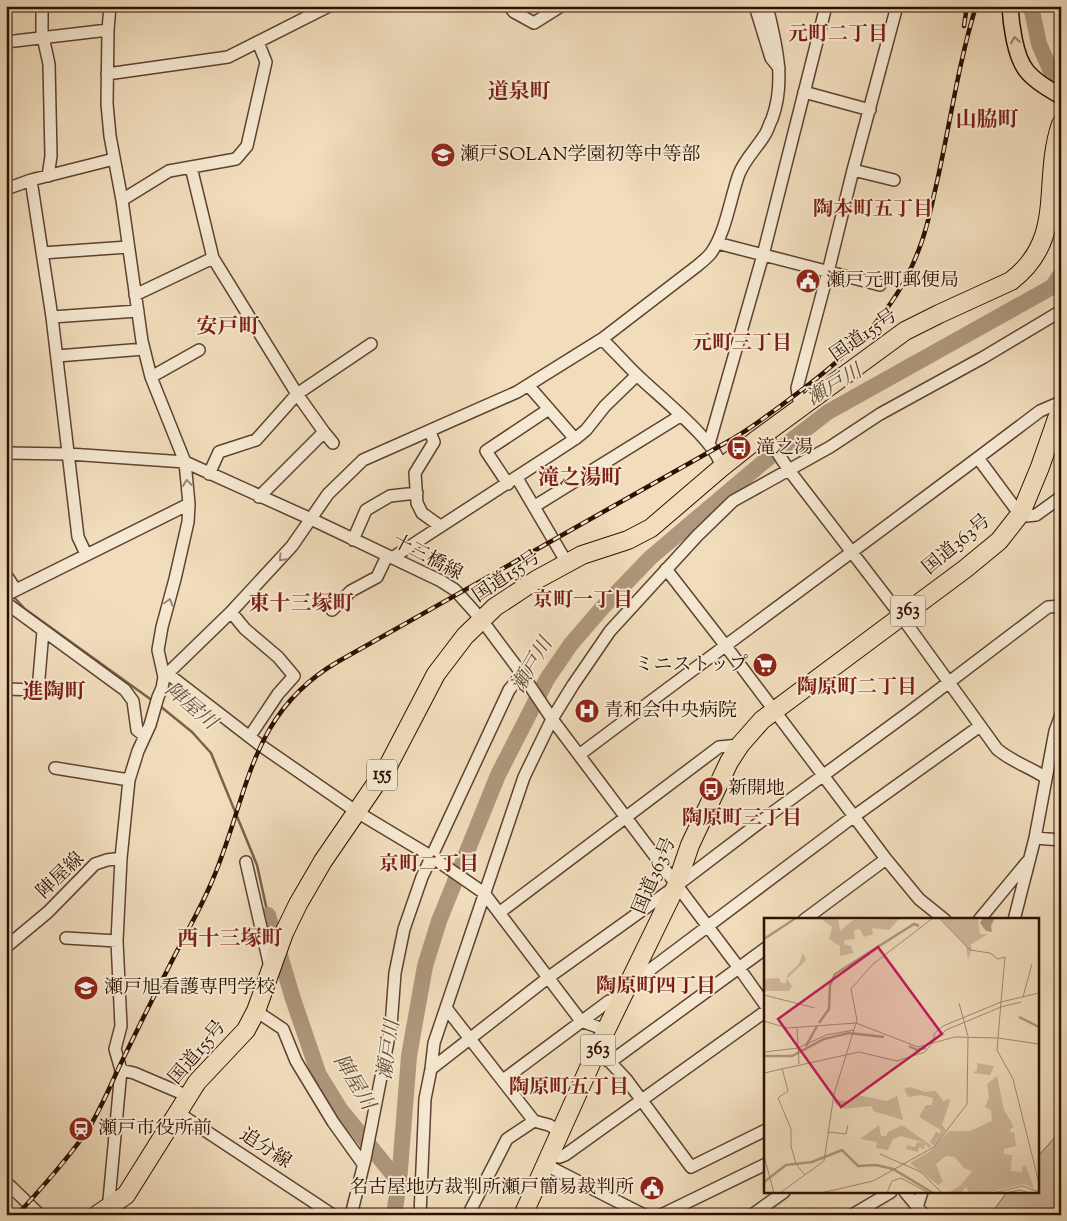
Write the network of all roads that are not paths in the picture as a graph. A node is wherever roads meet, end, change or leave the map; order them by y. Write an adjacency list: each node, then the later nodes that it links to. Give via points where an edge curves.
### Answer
1 (42, 6): 12 (street)
2 (110, 6): 11 (street)
3 (329, 6): 14 (street)
4 (510, 6): 5 (street, via 514,12 534,23)
5 (562, 6)
6 (756, 6): 15 (street, via 771,58)
7 (767, 6): 15 (street)
8 (826, 6): 17 (street)
9 (897, 6): 19 (street)
10 (1010, 6): 18 (main road, one-way to 10, via 1027,71 1016,48)
11 (108, 30): 12 (street); 16 (street)
12 (43, 37): 13 (street); 24 (street, via 49,60 51,156)
13 (6, 42)
14 (258, 42): 16 (street, via 228,57); 22 (street, via 266,62 247,146 236,159)
15 (779, 68): 29 (street, via 776,107 765,136 739,173)
16 (107, 74): 21 (street)
17 (804, 92): 19 (street); 32 (street)
18 (1061, 96)
19 (870, 110): 23 (street)
20 (1059, 130): 51 (highway, 国道155号 / 155, via 1048,232 1031,265 1010,281 906,331)
21 (114, 159): 24 (street); 28 (street)
22 (191, 167): 28 (street, via 169,171); 33 (street)
23 (853, 170): 26 (street); 34 (street)
24 (48, 176): 25 (street)
25 (31, 180): 27 (street); 31 (street)
26 (894, 180)
27 (6, 189)
28 (122, 200): 30 (street)
29 (717, 242): 32 (street); 40 (street, via 697,266)
30 (128, 247): 31 (street); 36 (street)
31 (42, 253): 39 (street)
32 (763, 255): 34 (street); 59 (street)
33 (213, 258): 36 (street); 48 (street)
34 (828, 272): 35 (street); 51 (street, via 797,388)
35 (880, 285)
36 (136, 295): 37 (street)
37 (138, 311): 39 (street); 42 (street)
38 (1061, 311): 64 (street, via 895,405 830,446)
39 (52, 317): 44 (street)
40 (602, 339): 45 (street); 47 (street)
41 (371, 344): 48 (street)
42 (144, 349): 44 (street); 46 (street)
43 (199, 350): 46 (street)
44 (57, 356): 61 (street)
45 (637, 375): 53 (street); 57 (street)
46 (151, 377): 63 (street)
47 (528, 385): 52 (street); 55 (street)
48 (297, 394): 54 (street); 66 (street, via 256,440 219,452)
49 (1061, 402): 62 (street, via 1040,411)
50 (1061, 407): 73 (highway, 国道363号 / 363)
51 (800, 408): 56 (highway, 国道155号 / 155)
52 (549, 409): 57 (street); 67 (street, via 486,451)
53 (680, 416): 59 (street); 72 (street)
54 (324, 432): 58 (street); 69 (street)
55 (430, 432): 68 (street, via 434,442 415,472); 74 (street, via 363,460 328,494)
56 (768, 437): 64 (street); 65 (highway, 国道155号 / 155)
57 (575, 439): 67 (street)
58 (333, 443)
59 (709, 444): 65 (street, via 721,462)
60 (6, 453): 61 (street)
61 (69, 454): 63 (street); 78 (street, via 78,537)
62 (978, 458): 73 (street); 77 (street)
63 (185, 462): 66 (street, 十三橋線); 71 (street, one-way to 63)
64 (786, 466): 77 (street); 81 (street, via 733,501)
65 (721, 468): 80 (highway, 国道155号 / 155, via 651,528)
66 (209, 474): 69 (street, 十三橋線)
67 (512, 481): 72 (street); 75 (street)
68 (417, 493): 75 (street, via 422,513); 76 (street, via 390,496 366,510)
69 (259, 497): 74 (street, 十三橋線)
70 (1061, 497): 73 (street, via 1036,515)
71 (189, 504): 78 (street); 92 (street, one-way to 71, via 158,650 188,522)
72 (535, 506): 80 (street)
73 (1021, 513): 88 (highway, 国道363号 / 363, via 999,541)
74 (310, 519): 76 (street, 十三橋線); 87 (street, one-way to 87, via 292,546)
75 (440, 526): 79 (street)
76 (353, 540): 79 (street, 十三橋線)
77 (851, 553): 88 (street); 91 (street)
78 (86, 554): 83 (street)
79 (389, 557): 86 (street, via 377,576 351,591); 89 (street, 十三橋線, via 455,590)
80 (567, 562): 89 (highway, 国道155号 / 155, via 508,597)
81 (666, 569): 91 (street); 98 (street, via 610,631)
82 (6, 574): 83 (street)
83 (12, 592)
84 (6, 603): 90 (street)
85 (1061, 606): 94 (street, via 1048,607)
86 (332, 610)
87 (231, 612): 92 (street); 101 (street, via 294,676)
88 (901, 616): 94 (street); 96 (highway, 国道363号 / 363)
89 (481, 619): 93 (street, 十三橋線); 108 (highway, 国道155号 / 155, via 436,674 388,766)
90 (43, 631): 95 (street, via 38,690); 100 (street, via 124,690 133,701 136,730)
91 (725, 645): 96 (street); 103 (street)
92 (166, 676): 100 (street); 101 (street)
93 (524, 677): 98 (street, 十三橋線); 116 (street, via 509,690)
94 (949, 683): 99 (street); 105 (street)
95 (6, 689)
96 (774, 711): 102 (highway, 国道363号 / 363, via 753,728); 105 (street)
97 (1061, 715): 106 (street, via 1054,731)
98 (550, 716): 103 (street, 十三橋線); 119 (street)
99 (980, 726): 106 (street, via 1008,758); 109 (street)
100 (145, 736): 107 (street)
101 (250, 736): 108 (street)
102 (740, 745): 110 (street, via 719,747); 118 (highway, 国道363号 / 363, via 690,845)
103 (579, 755): 110 (street, 十三橋線)
104 (55, 768): 107 (street)
105 (823, 776): 109 (street); 118 (street)
106 (1046, 778): 111 (street)
107 (130, 780): 114 (street)
108 (357, 812): 116 (street); 130 (highway, 国道155号 / 155, via 298,904)
109 (853, 817): 115 (street); 125 (street)
110 (627, 818): 118 (street, 十三橋線); 120 (street)
111 (1035, 838): 112 (street); 113 (street)
112 (1061, 840)
113 (1031, 857): 123 (street); 124 (street)
114 (121, 858): 127 (street); 128 (street, 陣屋線, via 95,864 48,912)
115 (886, 859): 121 (street); 122 (street, via 919,899)
116 (436, 860): 119 (street); 153 (street, via 422,877 404,929 395,973 391,1026)
117 (246, 862): 130 (street)
118 (676, 886): 125 (street, 十三橋線); 132 (street); 133 (highway, 国道363号 / 363)
119 (481, 891): 120 (street); 136 (street)
120 (499, 913): 132 (street)
121 (807, 918)
122 (943, 918)
123 (980, 918)
124 (1015, 918)
125 (708, 927): 131 (street, 十三橋線); 133 (street, via 651,969)
126 (66, 938): 127 (street)
127 (117, 941): 144 (street, via 121,1026 115,1049)
128 (6, 948)
129 (764, 949): 131 (street)
130 (272, 968): 137 (highway, 国道155号 / 155)
131 (739, 968): 135 (street, 十三橋線); 142 (street)
132 (549, 977): 139 (street); 141 (street)
133 (631, 979): 134 (highway, 国道363号 / 363)
134 (620, 1001): 139 (street, via 609,1001); 140 (highway, 国道363号 / 363)
135 (764, 1003)
136 (446, 1008): 141 (street); 143 (street, via 434,1043)
137 (256, 1011): 146 (highway, 国道155号 / 155, via 246,1030 216,1060); 153 (street, via 283,1029 296,1061 333,1122)
138 (764, 1012): 147 (street)
139 (581, 1021): 140 (street); 145 (street)
140 (606, 1030): 142 (highway, 国道363号 / 363)
141 (471, 1039): 143 (street); 145 (street)
142 (603, 1059): 147 (street, via 626,1079); 151 (highway, 国道363号 / 363)
143 (431, 1069): 166 (street, via 425,1099)
144 (121, 1070): 146 (street); 161 (street)
145 (503, 1080): 149 (street)
146 (188, 1096): 148 (highway, 国道155号 / 155)
147 (641, 1101): 150 (street, via 691,1167); 152 (street, via 565,1155)
148 (177, 1112): 161 (highway, 国道155号 / 155, via 126,1195); 164 (street, 追分線)
149 (534, 1121): 151 (street); 167 (street, via 507,1139)
150 (764, 1131)
151 (561, 1132): 152 (highway, 国道363号 / 363)
152 (548, 1160): 168 (highway, 国道363号 / 363); 169 (street)
153 (364, 1161): 165 (street)
154 (764, 1165): 170 (street)
155 (6, 1182): 163 (street)
156 (781, 1194): 162 (street)
157 (888, 1194): 171 (street)
158 (907, 1194): 160 (street)
159 (922, 1194): 160 (street)
160 (920, 1211)
161 (105, 1212)
162 (754, 1214)
163 (40, 1215)
164 (333, 1215)
165 (351, 1215)
166 (420, 1215)
167 (468, 1215)
168 (523, 1215)
169 (644, 1215)
170 (661, 1215)
171 (852, 1215)

